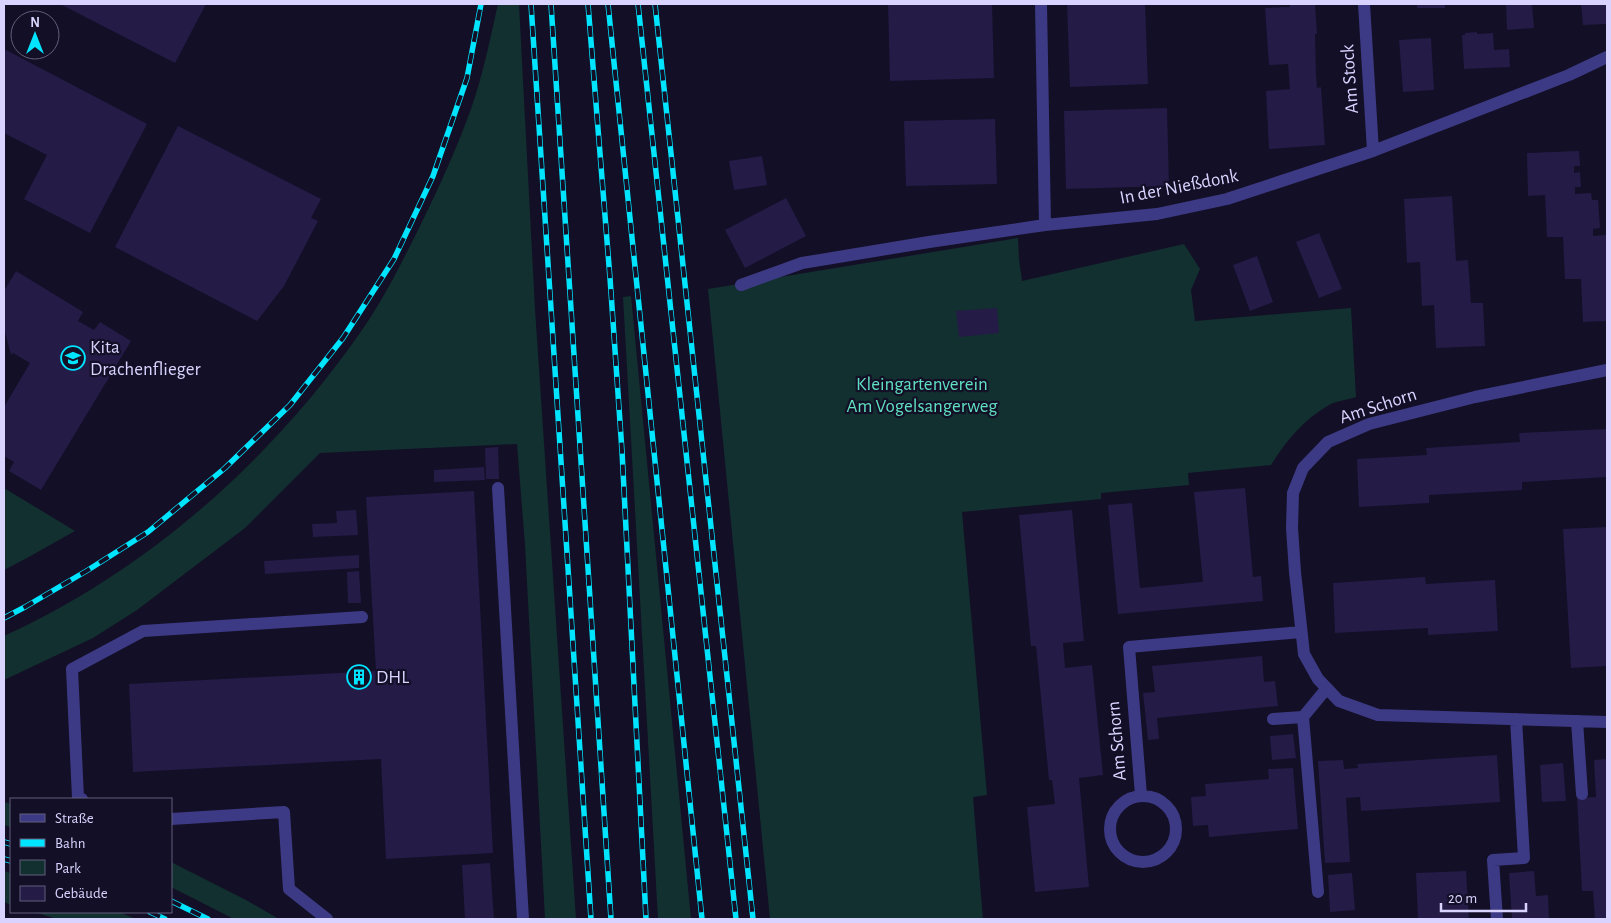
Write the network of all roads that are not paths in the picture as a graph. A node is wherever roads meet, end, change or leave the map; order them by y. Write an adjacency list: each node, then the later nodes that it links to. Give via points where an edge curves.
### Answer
1 (1041, 4): 5 (street)
2 (1364, 4): 4 (street, Am Stock)
3 (1607, 57): 4 (street, In der Nießdonk, via 1569,75)
4 (1373, 151): 5 (street, In der Nießdonk, via 1227,199 1157,214)
5 (1045, 225): 6 (street, In der Nießdonk, via 802,263)
6 (741, 285)
7 (1607, 370): 10 (street, Am Schorn, via 1369,424 1328,442 1303,468 1293,493 1292,528)
8 (498, 488): 23 (street)
9 (362, 618): 19 (street, via 143,631 72,669)
10 (1300, 632): 11 (street, Am Schorn, via 1304,654); 18 (street, Am Schorn, via 1128,647)
11 (1327, 688): 12 (street); 14 (street, Am Schorn, via 1339,701 1378,715)
12 (1303, 717): 13 (street); 21 (street)
13 (1273, 719)
14 (1516, 720): 15 (street, Am Schorn); 24 (street, via 1524,858 1493,860)
15 (1577, 721): 16 (street, Am Schorn); 17 (street)
16 (1607, 722)
17 (1582, 794)
18 (1141, 796): 18 (street, Am Schorn, via 1119,805 1109,828 1117,850 1125,857 1143,862 1160,857 1169,850 1176,834 1176,822 1166,805 1149,796)
19 (78, 798)
20 (172, 819): 22 (street, via 284,812 289,889)
21 (1318, 892)
22 (327, 919)
23 (523, 919)
24 (1497, 919)

